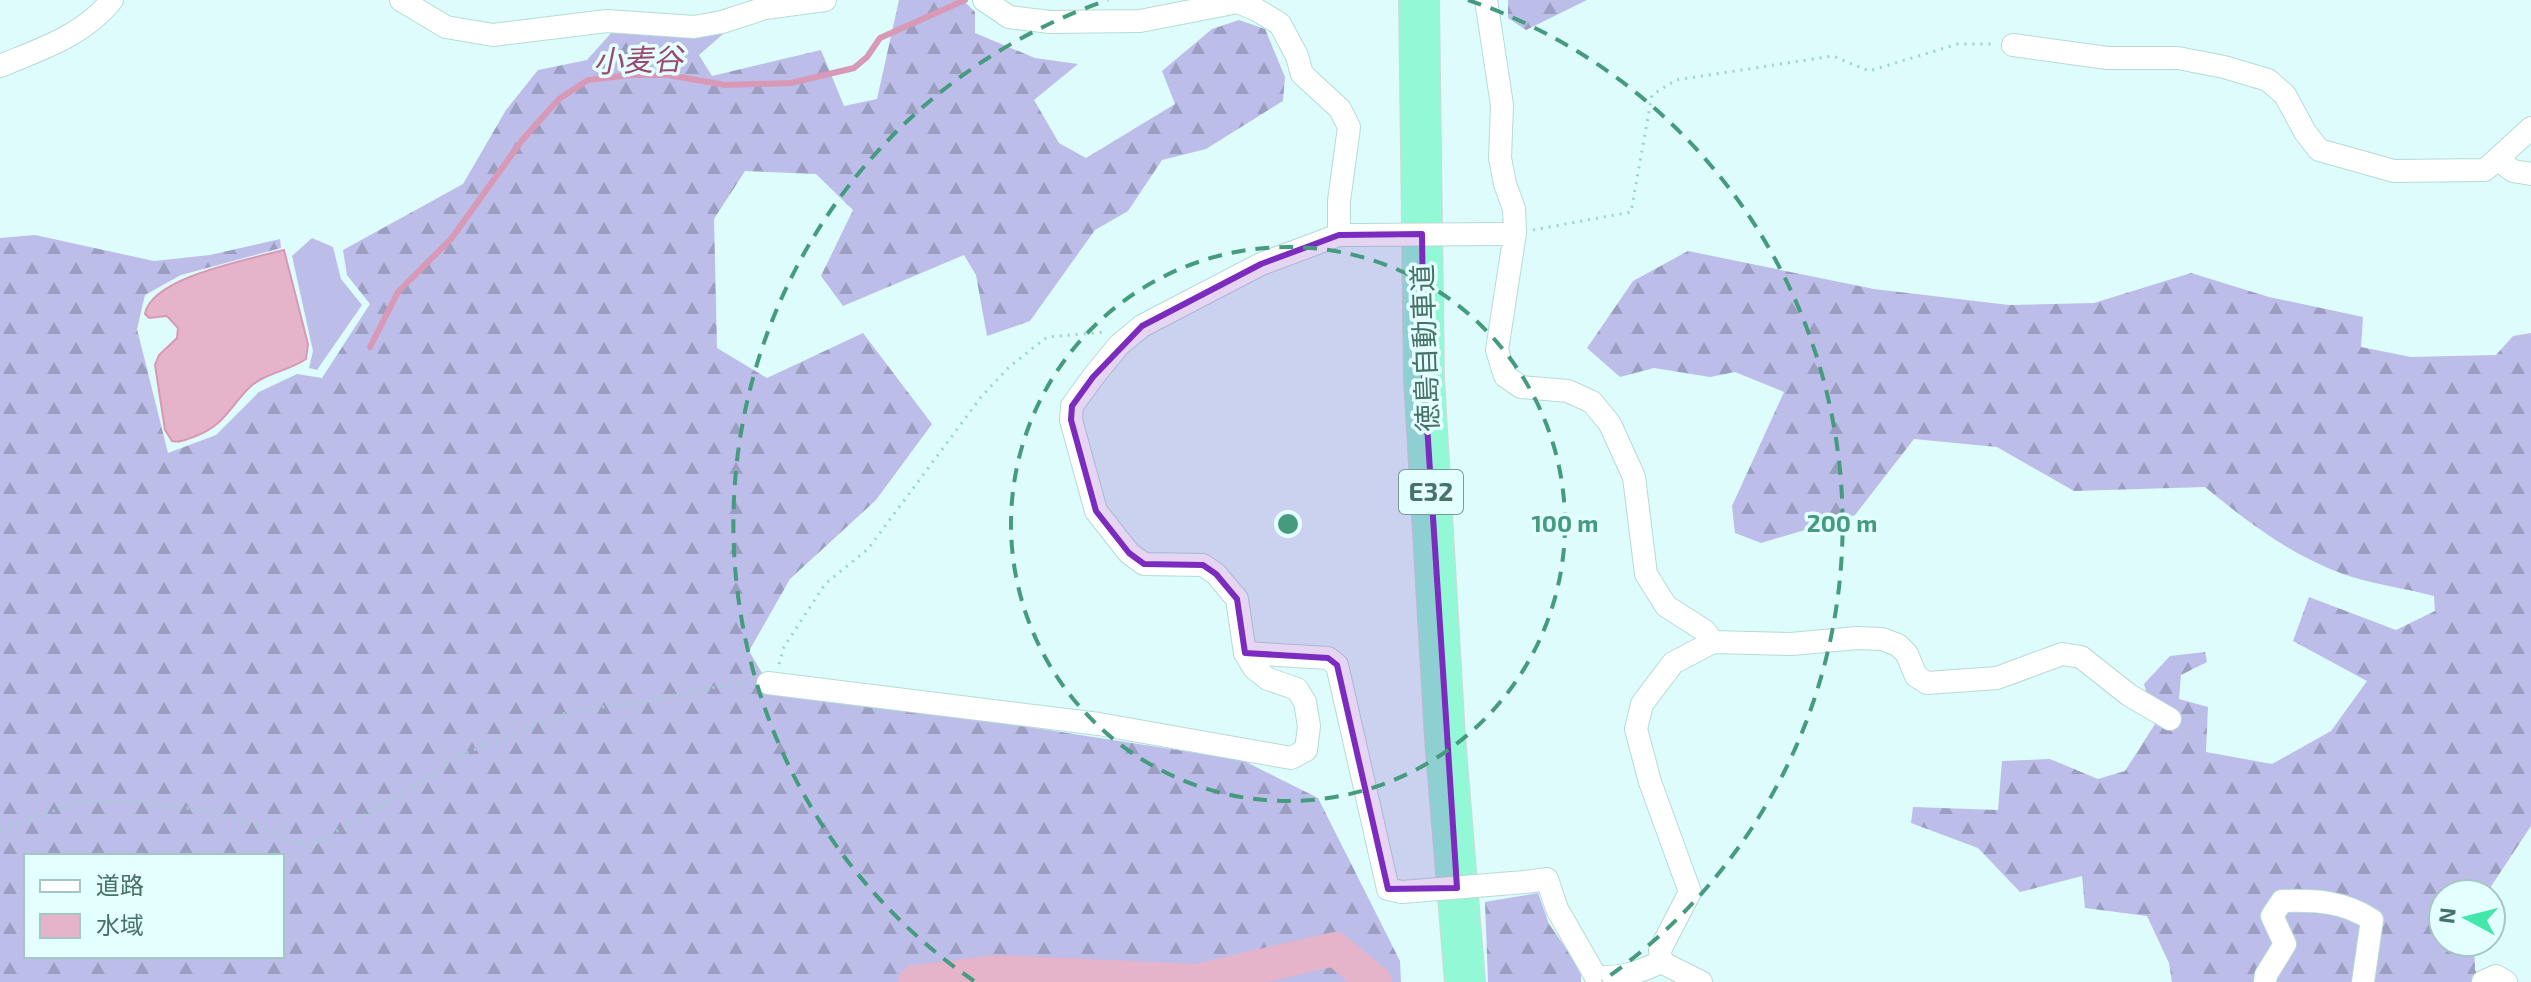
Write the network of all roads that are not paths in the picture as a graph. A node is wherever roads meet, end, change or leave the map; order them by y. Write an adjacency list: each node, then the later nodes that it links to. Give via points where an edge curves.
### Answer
1 (112, 0): 8 (street, via 65,40)
2 (401, 0): 3 (street, via 446,27 493,35 607,21 694,27 765,8)
3 (825, 0)
4 (984, 0): 13 (street, via 1009,17 1050,22 1140,21 1238,2 1280,24 1302,74 1340,109 1349,127 1339,201)
5 (1419, 0): 19 (highway, 徳島自動車道 / E32, via 1424,378)
6 (1486, 0): 12 (street, via 1502,105 1500,158 1514,209)
7 (2013, 45): 10 (street, via 2107,58 2178,58 2268,80 2285,95 2319,150 2394,171 2485,170)
8 (0, 66)
9 (2531, 128): 10 (street)
10 (2500, 157): 11 (street, via 2513,171)
11 (2531, 174)
12 (1509, 234): 13 (street, bridge); 14 (street, via 1497,350 1505,376 1521,387 1568,391 1592,402 1610,424 1634,477 1646,574 1666,606)
13 (1347, 235): 15 (street, via 1261,264 1142,326 1119,345 1072,406 1071,420 1096,511 1144,564 1203,565 1216,574 1237,599)
14 (1713, 642): 17 (street, via 1882,639 1898,645 1916,676 1927,683 1997,678 2062,654 2081,657); 18 (street, via 1673,663 1642,704 1636,729 1690,892 1660,950)
15 (1245, 653): 16 (street, via 1254,668 1297,689 1305,702 1306,750 1291,758 1099,724); 18 (street, bridge, via 1328,658 1337,665 1388,889 1547,879 1557,909 1596,977 1615,979)
16 (768, 683)
17 (2170, 719)
18 (1661, 962): 20 (street)
19 (1465, 982)
20 (1701, 982)
21 (2265, 982): 22 (street, via 2285,944 2272,916 2282,901 2308,900 2356,909 2372,920)
22 (2363, 982)
23 (2483, 982): 24 (street, via 2496,976)
24 (2506, 982)

